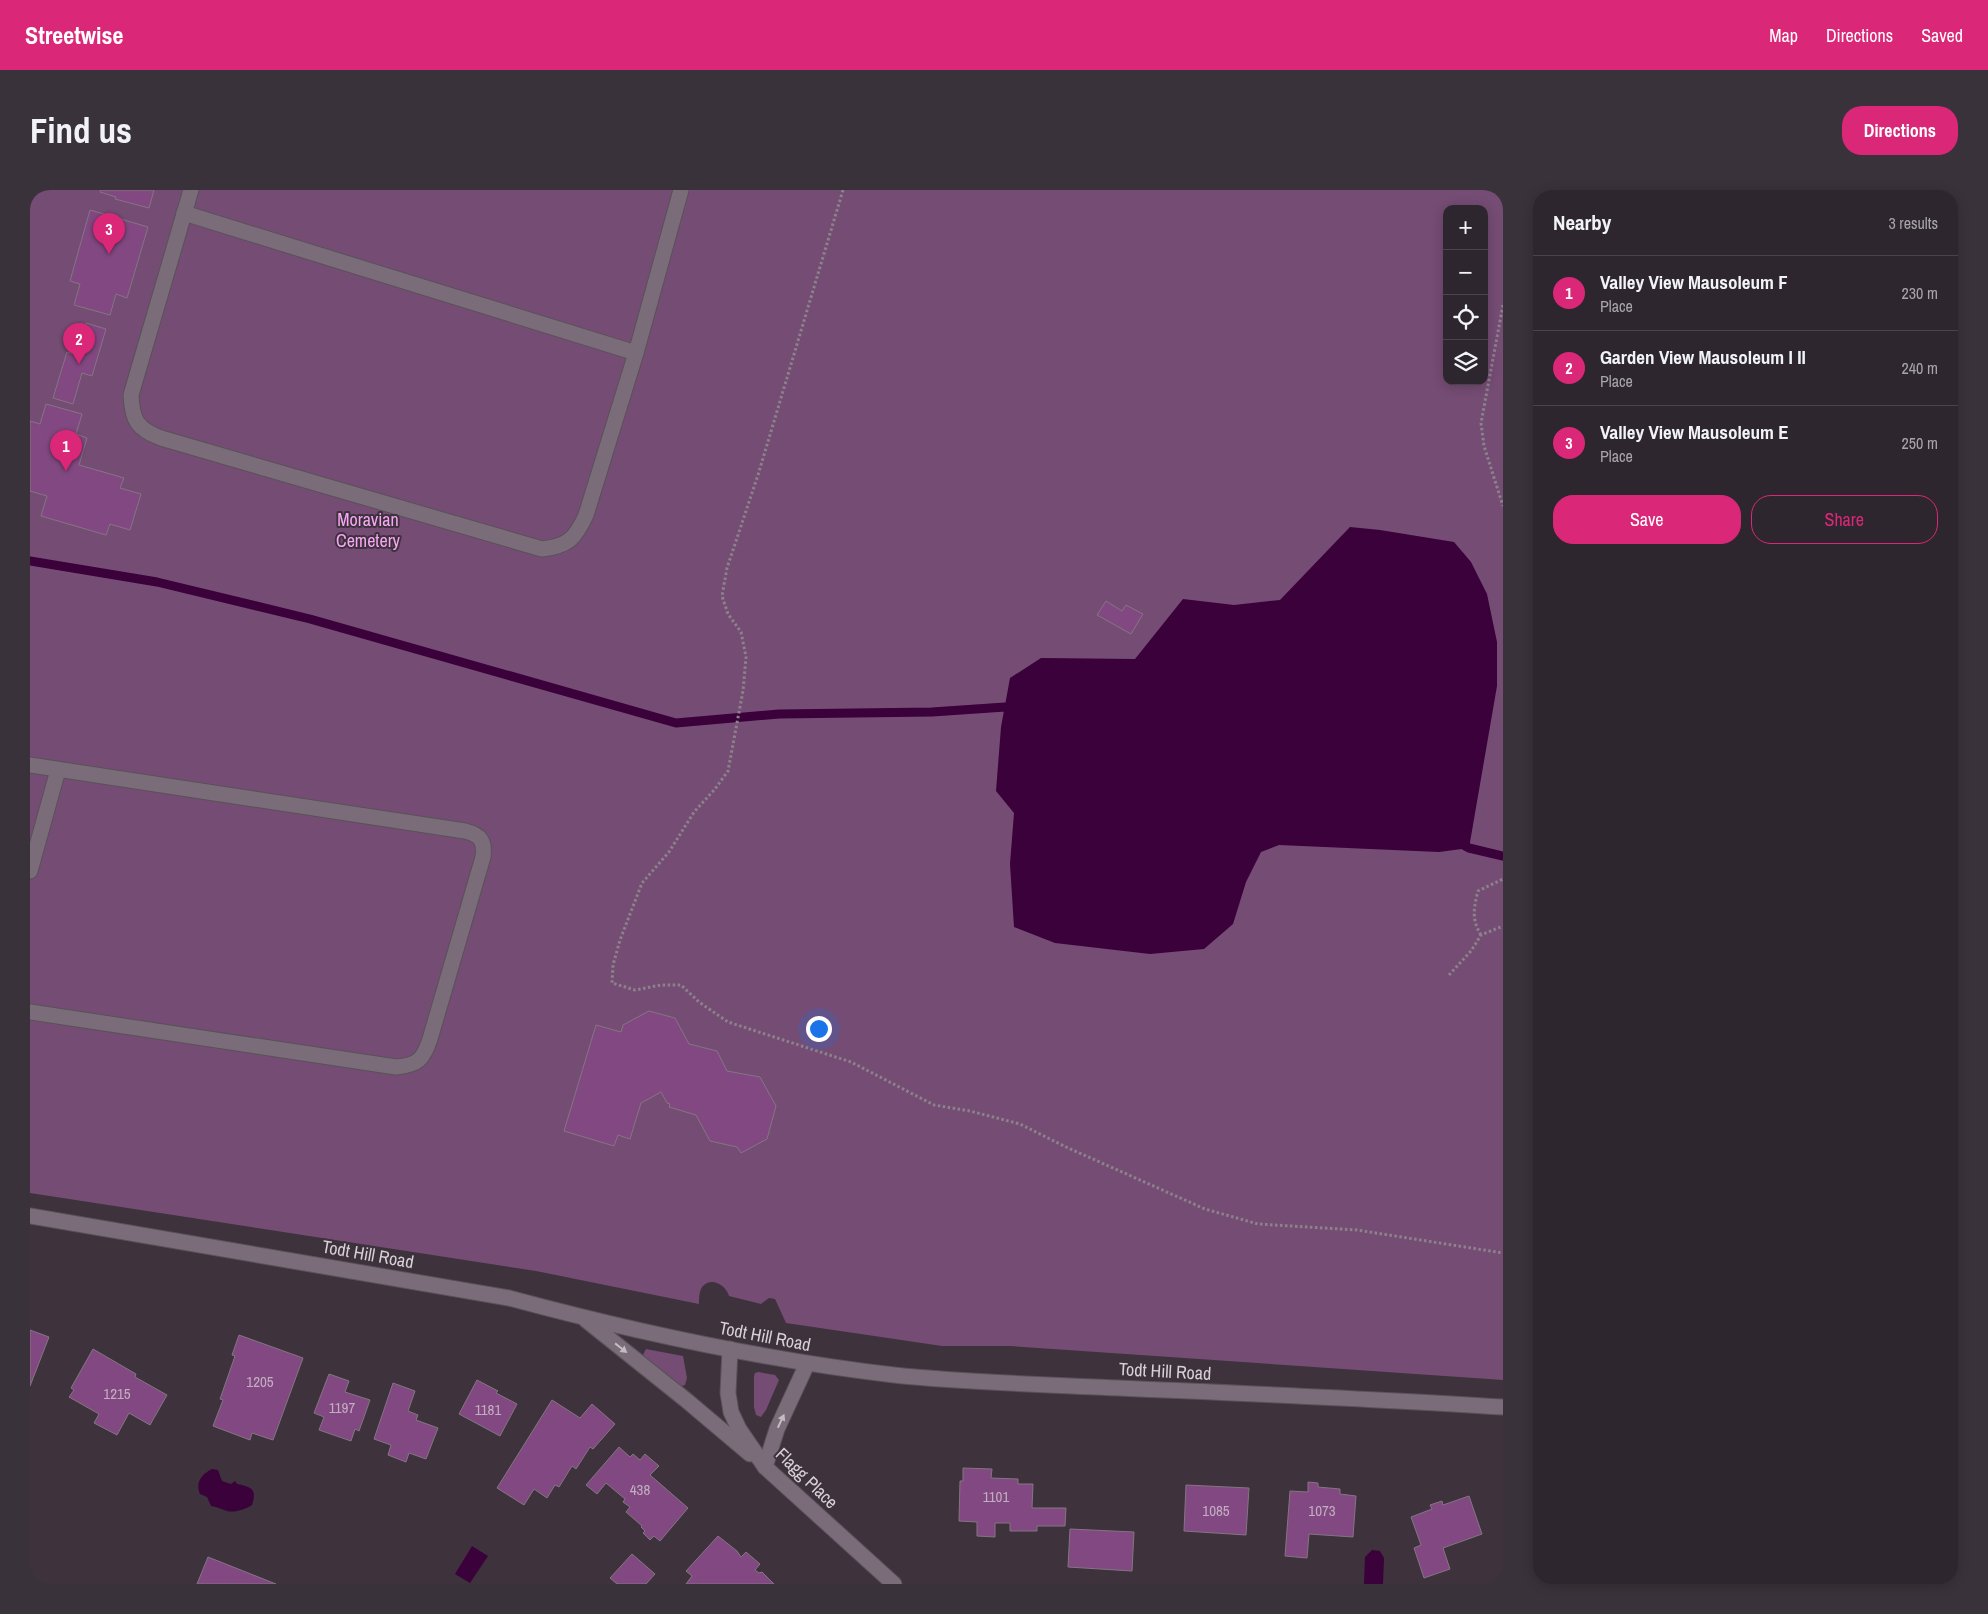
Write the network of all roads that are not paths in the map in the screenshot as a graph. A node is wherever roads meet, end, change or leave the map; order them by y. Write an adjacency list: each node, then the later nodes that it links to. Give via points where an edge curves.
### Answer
1 (191, 190): 3 (street)
2 (681, 190): 4 (street)
3 (184, 213): 4 (street); 4 (street, via 132,395 132,412 138,424 161,438 542,549 555,548 567,543 579,531 586,515)
4 (636, 353)
5 (30, 765): 6 (street)
6 (58, 770): 7 (street); 8 (street, via 465,831 481,838 484,857 425,1052 418,1062 408,1066 396,1067)
7 (30, 871)
8 (30, 1012)
9 (30, 1216): 10 (street, Todt Hill Road, via 510,1298)
10 (583, 1318): 11 (street, Todt Hill Road); 14 (street, one-way to 14)
11 (730, 1349): 12 (street, Todt Hill Road); 14 (street, Flagg Place, via 728,1393 731,1412)
12 (807, 1364): 13 (street, Todt Hill Road, via 898,1375 1005,1382); 14 (street, one-way to 12, via 777,1429)
13 (1503, 1407)
14 (765, 1467): 15 (street, Flagg Place)
15 (894, 1584)

